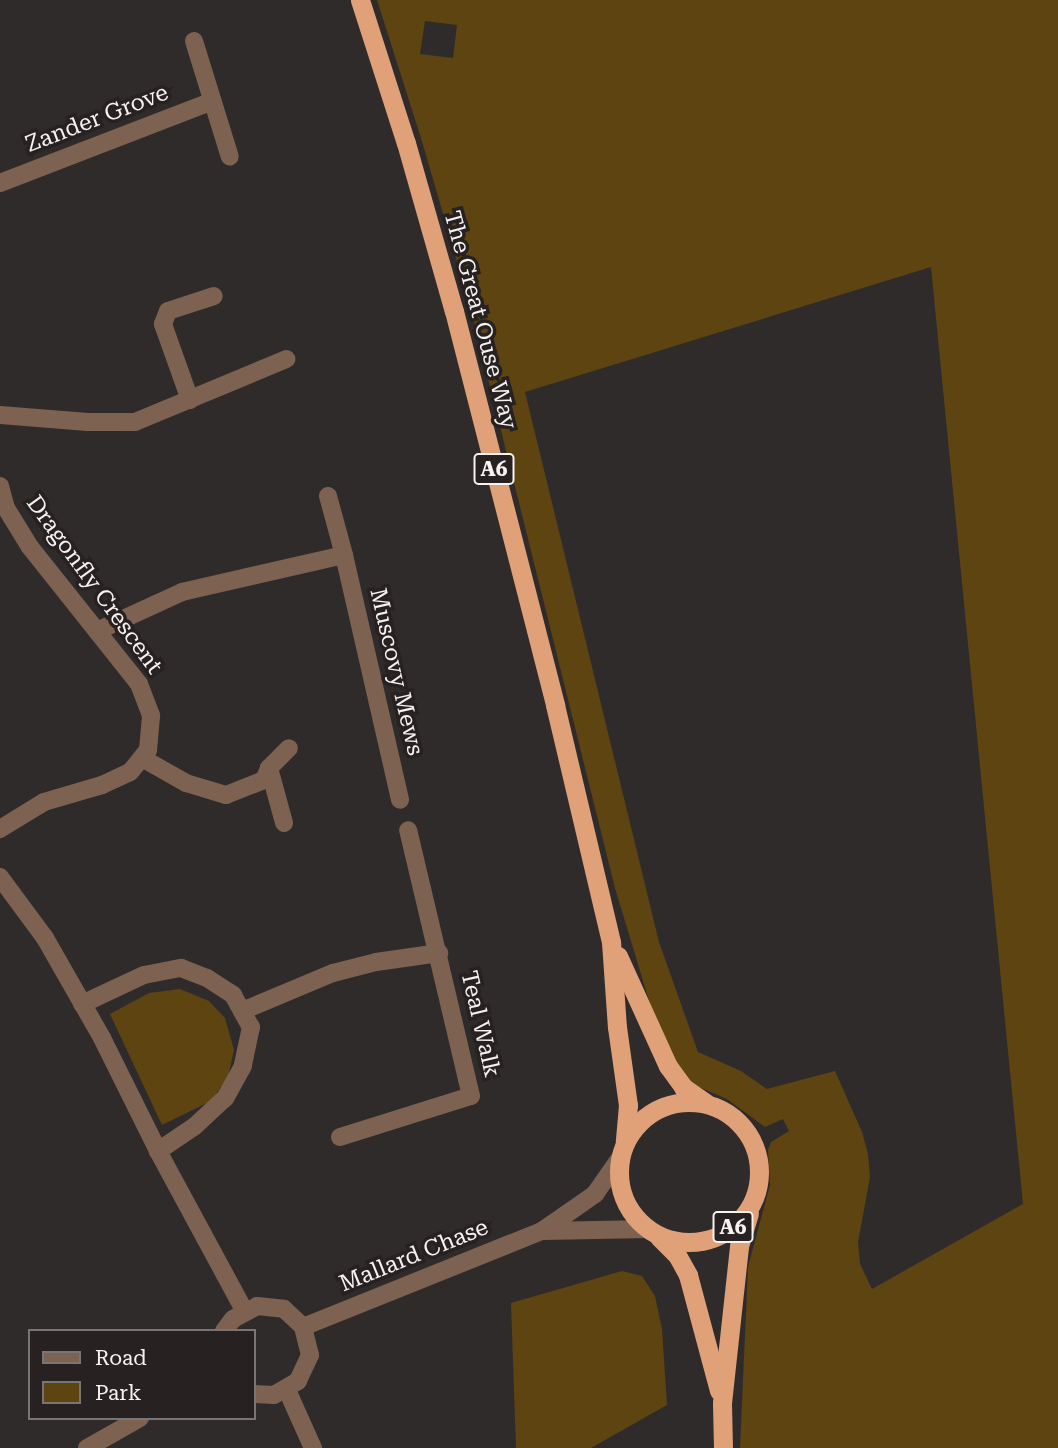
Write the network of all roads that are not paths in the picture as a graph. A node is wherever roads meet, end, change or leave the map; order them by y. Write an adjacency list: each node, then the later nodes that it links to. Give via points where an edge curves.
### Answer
1 (360, 0): 22 (highway, The Great Ouse Way / A6, via 454,311)
2 (194, 41): 3 (street)
3 (212, 101): 4 (street); 5 (street, Zander Grove)
4 (230, 157)
5 (0, 183)
6 (214, 296): 8 (street, via 168,311 163,324)
7 (286, 359): 8 (street)
8 (190, 400): 9 (street, via 135,422)
9 (0, 415)
10 (0, 486): 13 (street, Dragonfly Crescent, via 6,508 30,547)
11 (328, 496): 12 (street, Muscovy Mews)
12 (344, 555): 13 (street, via 182,593); 17 (street, Muscovy Mews)
13 (97, 631): 15 (street, Dragonfly Crescent, via 139,684 151,716 148,750)
14 (289, 748): 16 (street)
15 (142, 758): 16 (street, via 187,783 226,795 264,780); 19 (street, via 130,772 44,802)
16 (269, 768): 18 (street)
17 (400, 800)
18 (284, 823)
19 (0, 829)
20 (408, 830): 23 (street, Teal Walk)
21 (0, 877): 24 (street, via 45,938)
22 (611, 942): 26 (highway, The Great Ouse Way / A6, via 668,1066 684,1087); 28 (highway, The Great Ouse Way / A6, via 628,1105)
23 (439, 953): 25 (street, via 376,961 332,973); 27 (street, Teal Walk, via 471,1097)
24 (82, 1004): 25 (street, via 144,975 181,968 233,995); 29 (street)
25 (242, 1011): 29 (street, via 251,1027 243,1066 225,1098)
26 (706, 1103): 28 (highway, via 682,1102 659,1108 645,1116); 30 (highway, A6, via 734,1117 753,1141 759,1181)
27 (340, 1137)
28 (623, 1150): 31 (street, via 595,1194); 32 (highway, A6, via 619,1174 627,1205)
29 (158, 1151): 33 (street)
30 (751, 1206): 32 (highway, A6, via 730,1229 702,1241 686,1242); 38 (highway, A6, via 740,1246)
31 (542, 1231): 32 (street); 34 (street, Mallard Chase)
32 (652, 1232): 38 (highway, A6, via 677,1255 688,1275)
33 (244, 1310): 34 (street, via 271,1306 295,1317); 35 (street)
34 (303, 1327): 36 (street, via 309,1341 306,1369)
35 (226, 1329)
36 (287, 1390): 37 (street); 41 (street)
37 (256, 1394)
38 (722, 1403): 42 (highway, A6)
39 (137, 1420): 40 (street)
40 (87, 1448)
41 (313, 1448)
42 (723, 1448)

